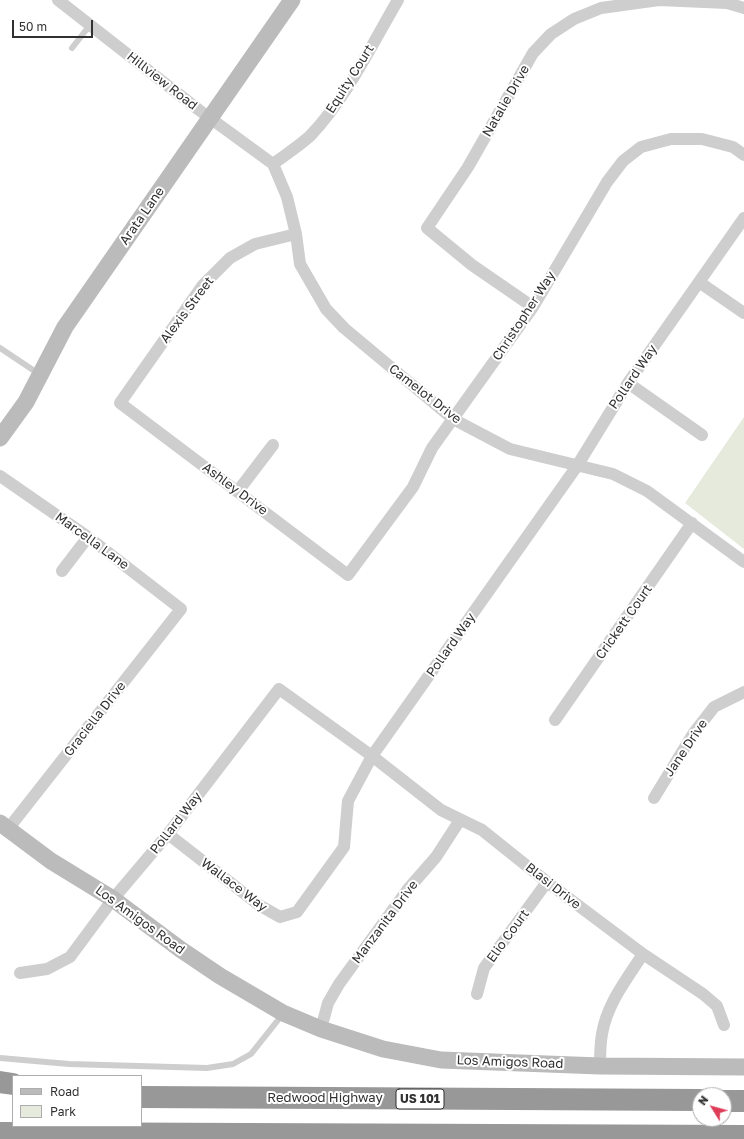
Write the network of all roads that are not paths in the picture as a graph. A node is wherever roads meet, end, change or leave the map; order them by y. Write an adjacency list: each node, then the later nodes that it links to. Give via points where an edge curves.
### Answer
1 (58, 0): 5 (street, Hillview Road)
2 (292, 0): 7 (street, Arata Lane)
3 (398, 0): 9 (street, Equity Court, via 339,101 308,137)
4 (744, 8): 13 (street, Natalie Drive, via 727,3 659,0 601,8 574,19 552,34 533,53 468,167 427,228 472,265)
5 (90, 25): 6 (lane); 7 (street, Hillview Road)
6 (72, 48)
7 (209, 118): 9 (street); 16 (street, Arata Lane, via 65,327)
8 (744, 155): 13 (street, Christopher Way, via 733,147 702,138 671,140 641,147 623,161 607,182)
9 (273, 164): 11 (street, Camelot Drive, via 287,197)
10 (744, 218): 12 (street, Pollard Way)
11 (296, 234): 18 (street, Alexis Street, via 255,244 230,258 203,285); 19 (street, Camelot Drive, via 300,264 326,309 344,328)
12 (700, 282): 14 (street); 17 (street, Pollard Way)
13 (532, 307): 19 (street, Christopher Way)
14 (744, 313)
15 (0, 348): 16 (lane)
16 (40, 375): 21 (street, Arata Lane, via 26,402)
17 (628, 383): 20 (street); 23 (street, Pollard Way)
18 (120, 403): 25 (street, Ashley Drive)
19 (453, 419): 23 (street, Camelot Drive, via 510,449); 30 (street, Christopher Way, via 432,448 413,487)
20 (702, 435)
21 (0, 438)
22 (273, 445): 25 (street)
23 (577, 466): 26 (street, Camelot Drive, via 613,474 648,491); 34 (street, Pollard Way)
24 (0, 476): 27 (street, Marcella Lane)
25 (238, 491): 30 (street, Ashley Drive)
26 (692, 523): 28 (street, Camelot Drive); 33 (street, Crickett Court)
27 (88, 537): 29 (street); 31 (street, Marcella Lane)
28 (744, 562)
29 (62, 571)
30 (348, 576)
31 (181, 609): 37 (street, Graciella Drive)
32 (744, 692): 35 (street, Jane Drive, via 714,707 693,734)
33 (555, 720)
34 (372, 756): 36 (street, Blasi Drive, via 441,810); 38 (street, Pollard Way, via 279,689); 38 (street, Wallace Way, via 348,801 344,847 297,912 280,917 259,905)
35 (654, 798)
36 (460, 820): 39 (street, Blasi Drive, via 482,830); 46 (street, Manzanita Drive, via 436,858 408,889 339,984 328,1003)
37 (4, 826): 40 (street, Los Amigos Road, via 51,860)
38 (168, 834): 40 (street, Pollard Way)
39 (547, 882): 41 (street, Blasi Drive); 43 (street, Elio Court, via 484,968)
40 (113, 899): 42 (street, Pollard Way, via 70,957 47,969); 44 (street, Los Amigos Road, via 220,976)
41 (643, 954): 45 (street, Blasi Drive, via 717,1006); 48 (street, via 615,997 608,1014 602,1034)
42 (20, 972)
43 (477, 994)
44 (283, 1013): 46 (street, Los Amigos Road); 47 (lane, via 251,1054 233,1064 207,1068 69,1064)
45 (724, 1025)
46 (321, 1029): 48 (street, Los Amigos Road, via 383,1049 441,1060)
47 (0, 1058)
48 (600, 1066): 49 (street, Los Amigos Road)
49 (744, 1067)
50 (0, 1082): 51 (highway)
51 (12, 1084)
52 (0, 1097): 53 (highway)
53 (12, 1097)
54 (142, 1097): 55 (highway, Redwood Highway / US 101)
55 (692, 1100)
56 (732, 1101): 57 (highway)
57 (744, 1101)
58 (0, 1133): 59 (highway)
59 (744, 1136)

